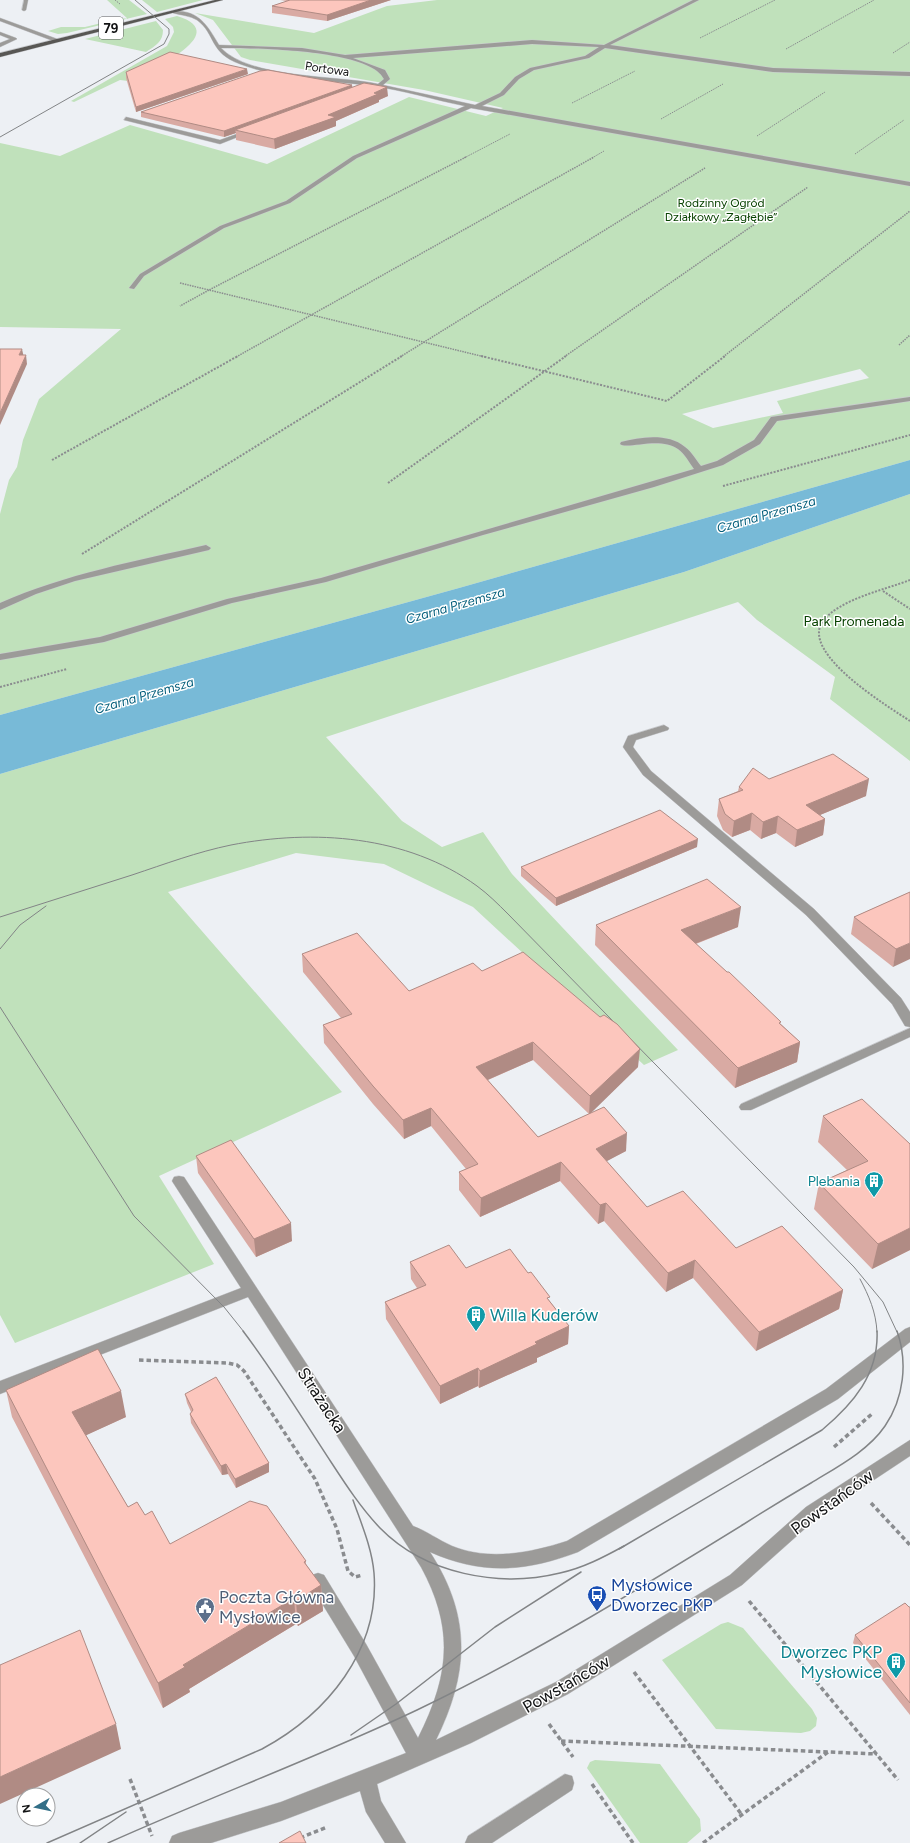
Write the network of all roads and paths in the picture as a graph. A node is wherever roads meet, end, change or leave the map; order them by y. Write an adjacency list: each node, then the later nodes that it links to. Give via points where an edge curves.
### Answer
1 (26, 0): 6 (street)
2 (221, 0): 7 (main road, 79)
3 (697, 0): 13 (street, via 656,18 634,33)
4 (775, 0): 14 (path)
5 (874, 0): 18 (path)
6 (24, 10)
7 (175, 12): 10 (main road, 79); 12 (street, Portowa, via 197,18 204,24)
8 (1, 20): 10 (street)
9 (0, 33): 11 (street, via 14,39)
10 (58, 41): 15 (main road, 79)
11 (0, 45)
12 (217, 46): 16 (street, via 303,51); 21 (street, Portowa, via 231,58)
13 (604, 46): 14 (street); 16 (street, via 532,42); 27 (street, via 587,57 532,69 517,78 502,94)
14 (670, 54): 17 (street); 29 (path)
15 (0, 55)
16 (344, 57): 25 (street, via 383,71 387,79)
17 (719, 62): 18 (street); 20 (street)
18 (762, 63): 19 (street)
19 (813, 65)
20 (753, 68): 23 (street); 32 (path)
21 (266, 71): 22 (street); 25 (street, Portowa)
22 (259, 73)
23 (854, 73): 24 (street); 33 (path)
24 (910, 74)
25 (377, 86): 26 (street); 27 (street, Portowa)
26 (360, 91)
27 (473, 107): 29 (street, Portowa); 38 (street, via 355,157 288,202 222,227 142,275)
28 (141, 114): 31 (street, via 126,119 220,142)
29 (541, 118): 32 (street, Portowa); 39 (path)
30 (904, 120): 34 (path)
31 (257, 128)
32 (632, 135): 33 (street, Portowa); 41 (path)
33 (731, 152): 34 (street, Portowa); 43 (path)
34 (832, 170): 35 (street, Portowa); 45 (path)
35 (910, 184)
36 (910, 211): 45 (path, via 667,401)
37 (180, 283): 39 (path)
38 (132, 288)
39 (210, 290): 40 (path); 41 (path)
40 (180, 306)
41 (312, 315): 43 (path); 48 (path)
42 (910, 335): 44 (path)
43 (424, 342): 45 (path); 52 (path)
44 (899, 345)
45 (544, 371): 50 (path)
46 (910, 399): 49 (street, via 774,419 757,442 720,463)
47 (624, 444): 49 (street, via 649,439 666,440 683,449)
48 (52, 460)
49 (699, 469): 57 (street, via 323,580 230,601 101,640)
50 (388, 483)
51 (206, 548): 55 (street, via 72,579 33,592)
52 (78, 557)
53 (910, 580): 54 (path)
54 (883, 591): 56 (path); 58 (path, via 848,603 834,612 822,622 817,637 821,646 844,673 863,690)
55 (0, 608)
56 (910, 609)
57 (0, 656)
58 (910, 721)
59 (664, 728): 60 (street, via 632,738 628,747 647,773 810,912 897,1001)
60 (910, 1023)
61 (910, 1032): 62 (street)
62 (746, 1107)
63 (179, 1181): 64 (street, Strażacka)
64 (251, 1290): 66 (street); 72 (street, Strażacka)
65 (910, 1333): 72 (street, via 832,1394 572,1547 542,1558 496,1562 466,1558 443,1551)
66 (104, 1348): 67 (street); 74 (path, via 138,1360 228,1363 240,1368 315,1479 337,1529 348,1572 355,1577)
67 (0, 1388)
68 (872, 1412): 69 (path)
69 (834, 1447)
70 (910, 1447): 82 (street, Powstańców, via 812,1512 718,1593 539,1701)
71 (880, 1513): 73 (path)
72 (407, 1529): 82 (street, Strażacka, via 443,1591 453,1628 452,1658 446,1696)
73 (910, 1545)
74 (363, 1575)
75 (318, 1581): 82 (street, via 360,1650)
76 (747, 1599): 81 (path)
77 (633, 1670): 79 (path)
78 (561, 1741): 79 (path)
79 (690, 1746): 80 (path); 87 (path)
80 (828, 1752): 81 (path); 87 (path)
81 (877, 1754): 85 (path)
82 (418, 1757): 84 (street, Powstańców)
83 (130, 1779): 90 (path)
84 (366, 1779): 91 (street, Powstańców, via 294,1807); 92 (street, via 373,1806)
85 (898, 1780)
86 (565, 1783): 93 (street)
87 (742, 1815): 94 (path)
88 (327, 1827): 89 (path)
89 (295, 1840)
90 (154, 1843)
91 (179, 1843)
92 (396, 1843)
93 (475, 1843)
94 (703, 1843)

